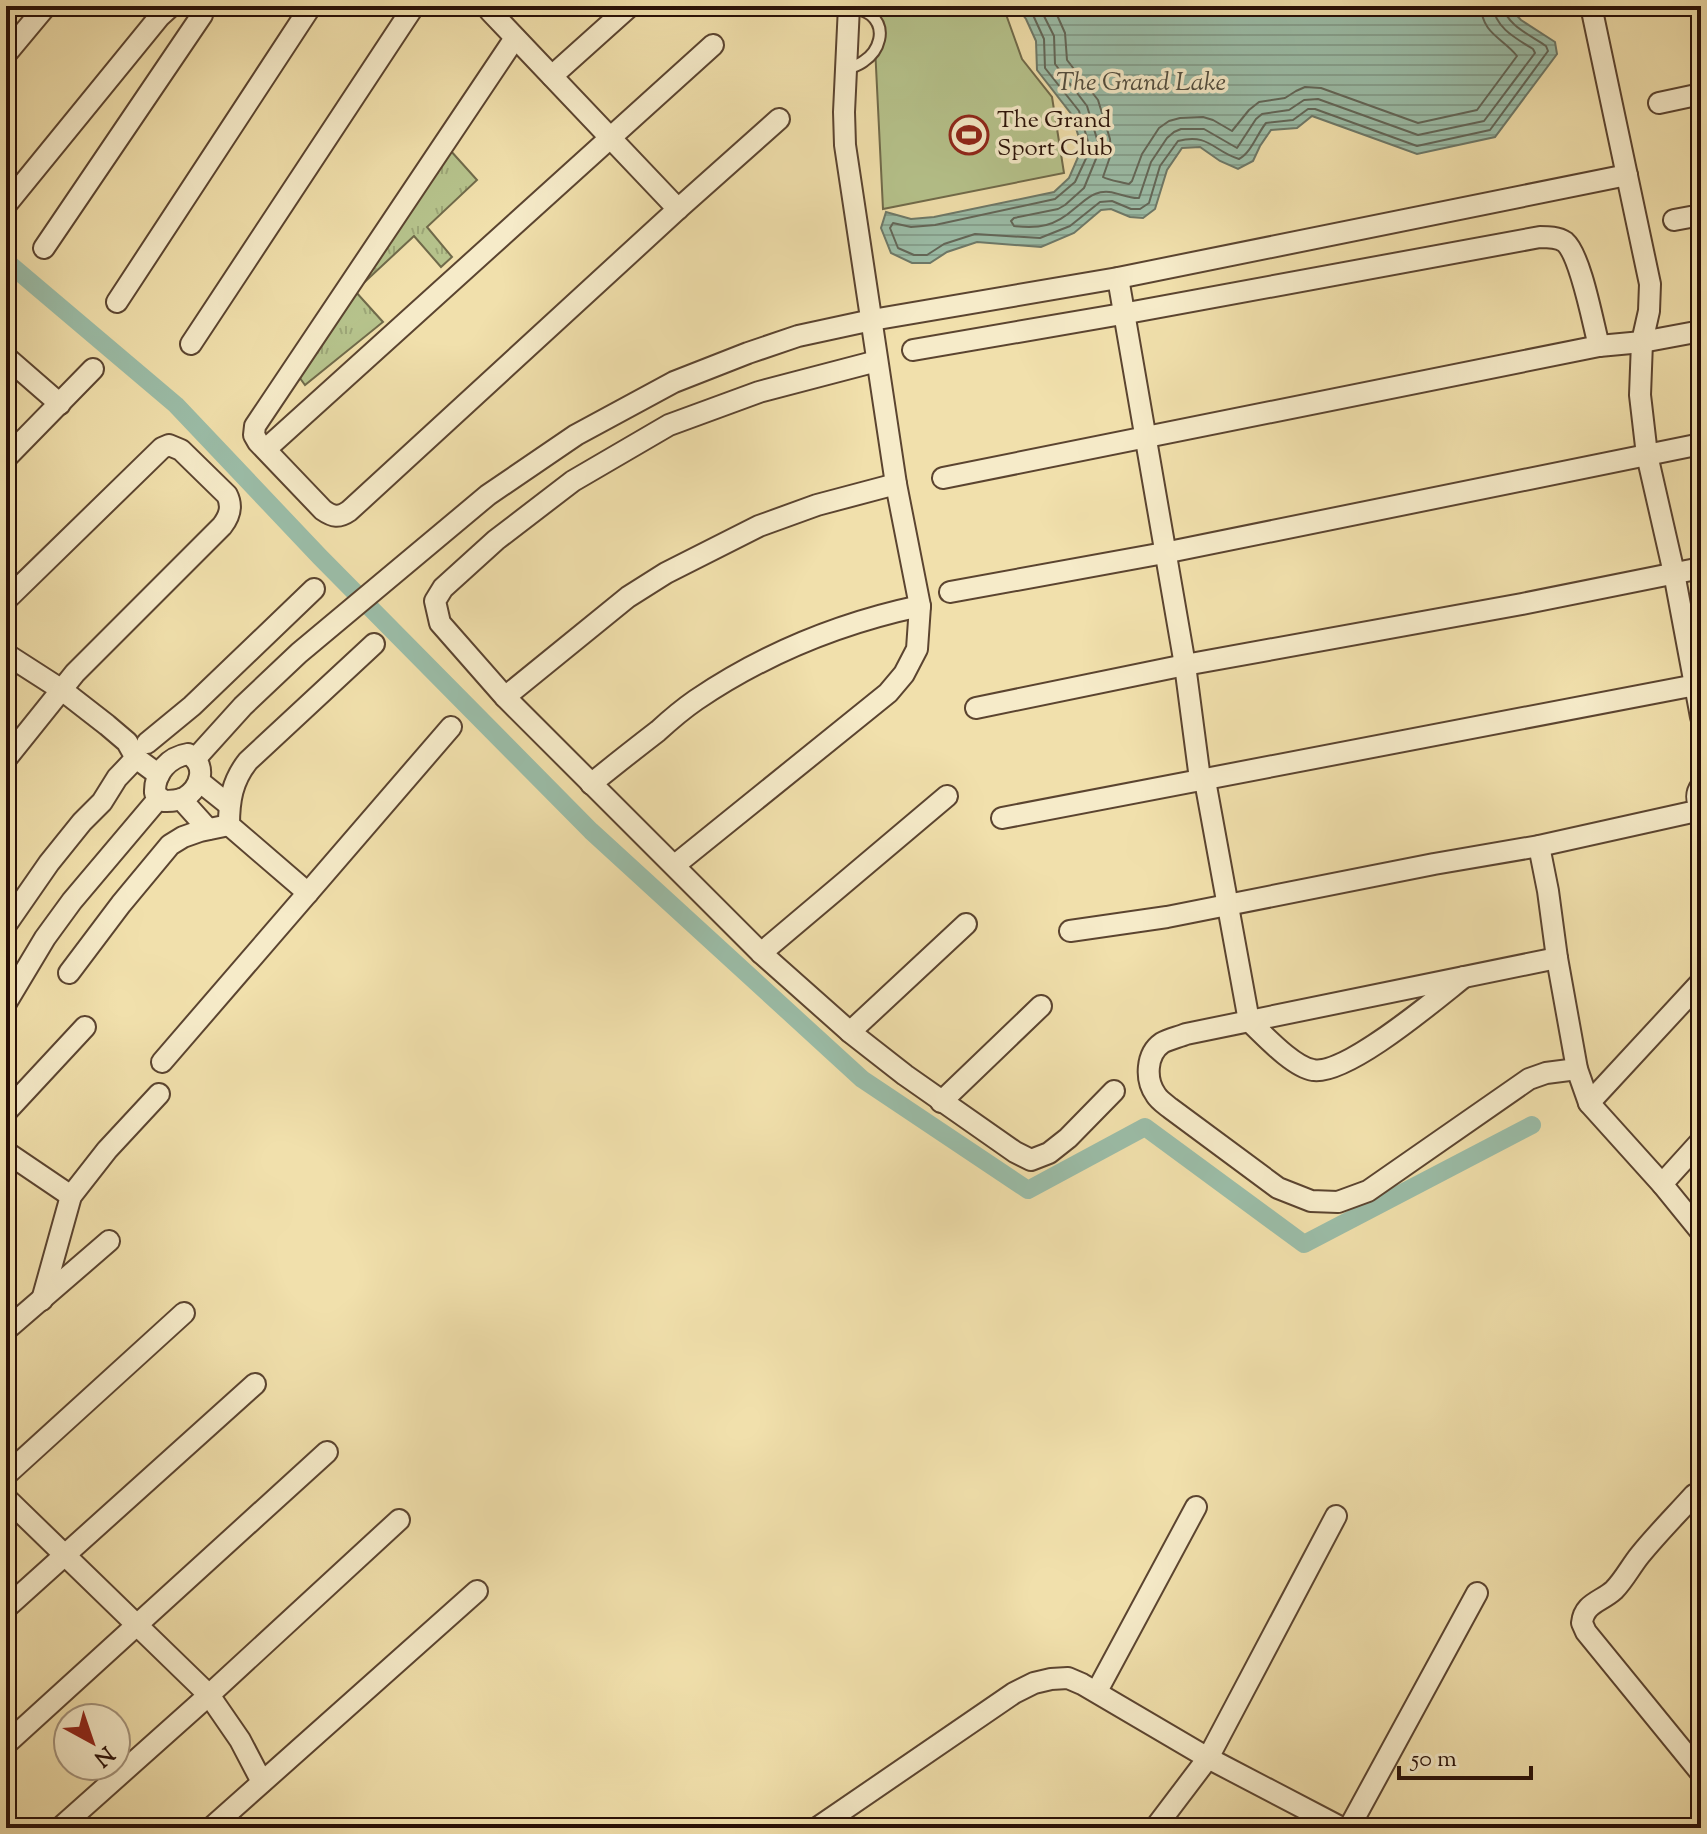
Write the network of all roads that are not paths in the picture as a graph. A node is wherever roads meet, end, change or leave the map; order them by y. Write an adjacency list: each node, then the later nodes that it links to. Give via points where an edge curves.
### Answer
1 (46, 6): 12 (street)
2 (171, 6): 20 (street)
3 (204, 6): 24 (street)
4 (311, 6): 26 (street)
5 (414, 6): 31 (street)
6 (490, 6): 10 (street)
7 (630, 6): 14 (street)
8 (851, 6): 13 (street); 13 (lane, via 871,15 880,35 865,61)
9 (1591, 6): 19 (street)
10 (515, 38): 14 (street); 40 (street, via 257,420 254,435)
11 (713, 45): 18 (street)
12 (6, 54)
13 (846, 70): 28 (street, via 845,145)
14 (552, 76): 18 (street)
15 (1701, 94): 16 (street)
16 (1659, 103)
17 (779, 119): 21 (street)
18 (610, 137): 21 (street); 40 (street)
19 (1627, 175): 25 (street); 30 (street, via 1650,284)
20 (6, 205)
21 (678, 209): 40 (street, via 344,514 323,510)
22 (1701, 215): 23 (street)
23 (1674, 220)
24 (44, 248)
25 (1118, 278): 27 (street); 28 (street)
26 (117, 302)
27 (1122, 314): 32 (street, via 1540,237 1565,243 1579,270); 33 (street); 38 (street)
28 (872, 320): 35 (street); 62 (street, via 748,353 674,382 576,435 488,495 299,653)
29 (1701, 331): 30 (street)
30 (1642, 342): 32 (street); 41 (street, via 1640,395)
31 (191, 344)
32 (1599, 346): 38 (street)
33 (913, 350)
34 (6, 357): 37 (street)
35 (877, 361): 44 (street); 57 (street, via 759,392 669,425 573,481 496,540 435,601 440,623)
36 (93, 369): 37 (street)
37 (60, 404): 42 (street)
38 (1145, 438): 43 (street); 45 (street)
39 (1701, 444): 41 (street)
40 (266, 449)
41 (1647, 455): 45 (street); 47 (street)
42 (6, 458)
43 (943, 478)
44 (896, 484): 51 (street); 57 (street, via 817,505 717,545 628,597)
45 (1164, 553): 49 (street); 54 (street)
46 (1701, 568): 47 (street)
47 (1674, 573): 54 (street); 55 (street)
48 (314, 589): 61 (street, via 192,706)
49 (950, 592)
50 (6, 600): 56 (street, via 162,448 177,447 227,495 228,519)
51 (920, 606): 67 (street, via 829,631 749,668 694,701); 77 (street, via 917,649 888,693)
52 (374, 644): 73 (street, via 248,761 238,774)
53 (6, 654): 56 (street)
54 (1185, 665): 58 (street); 65 (street)
55 (1698, 684): 59 (street); 65 (street)
56 (62, 690): 61 (street); 63 (street)
57 (505, 697): 67 (street)
58 (976, 708)
59 (1701, 717)
60 (451, 727): 78 (street)
61 (137, 748): 64 (street); 81 (street)
62 (196, 758): 64 (street, via 179,755); 66 (street)
63 (6, 759)
64 (164, 768): 70 (street, via 155,786)
65 (1200, 779): 74 (street); 79 (street, via 1206,786)
66 (199, 781): 71 (street); 73 (street)
67 (591, 784): 77 (street)
68 (1701, 786): 72 (street)
69 (947, 796): 83 (street)
70 (159, 798): 71 (street); 88 (street, via 72,901)
71 (181, 799): 75 (street)
72 (1701, 809): 76 (street)
73 (229, 815): 75 (street); 78 (street)
74 (1002, 818)
75 (208, 829): 85 (street, via 170,845)
76 (1539, 846): 79 (street); 84 (street)
77 (675, 865): 83 (street)
78 (308, 893): 93 (street)
79 (1228, 904): 82 (street); 90 (street)
80 (966, 924): 92 (street)
81 (6, 925)
82 (1070, 931)
83 (761, 953): 92 (street)
84 (1557, 958): 86 (street); 94 (street)
85 (69, 973)
86 (1464, 977): 90 (street); 90 (street, via 1334,1068 1314,1071 1300,1065)
87 (1701, 982): 98 (street)
88 (6, 1003)
89 (1041, 1006): 97 (street)
90 (1249, 1021): 94 (street, via 1162,1043 1150,1063 1149,1080 1156,1096 1230,1153 1278,1188 1311,1201 1338,1202 1368,1191 1529,1079)
91 (85, 1027): 99 (street)
92 (850, 1032): 97 (street)
93 (162, 1062)
94 (1577, 1069): 98 (street)
95 (1114, 1091): 97 (street, via 1068,1138 1031,1160)
96 (159, 1094): 103 (street)
97 (941, 1102)
98 (1589, 1103): 102 (street)
99 (6, 1112)
100 (1701, 1141): 102 (street)
101 (6, 1152): 103 (street)
102 (1662, 1184): 104 (street)
103 (71, 1196): 106 (street)
104 (1701, 1232)
105 (109, 1241): 106 (street)
106 (42, 1300): 108 (street)
107 (184, 1313): 111 (street)
108 (6, 1330)
109 (255, 1384): 117 (street)
110 (327, 1452): 121 (street)
111 (6, 1475)
112 (1694, 1495): 126 (street, via 1618,1586 1586,1609 1582,1623)
113 (6, 1498): 117 (street)
114 (1196, 1507): 122 (street)
115 (1336, 1516): 125 (street)
116 (399, 1520): 123 (street)
117 (65, 1555): 120 (street); 121 (street)
118 (477, 1591): 127 (street)
119 (1477, 1593): 133 (street)
120 (6, 1608)
121 (137, 1625): 123 (street); 124 (street)
122 (1097, 1691): 125 (street); 130 (street, via 1068,1678 1034,1683)
123 (209, 1695): 127 (street); 128 (street)
124 (6, 1744)
125 (1208, 1758): 131 (street); 132 (street)
126 (1701, 1773)
127 (262, 1782): 129 (street)
128 (60, 1828)
129 (211, 1828)
130 (817, 1828)
131 (1155, 1828)
132 (1342, 1828)
133 (1349, 1828)

